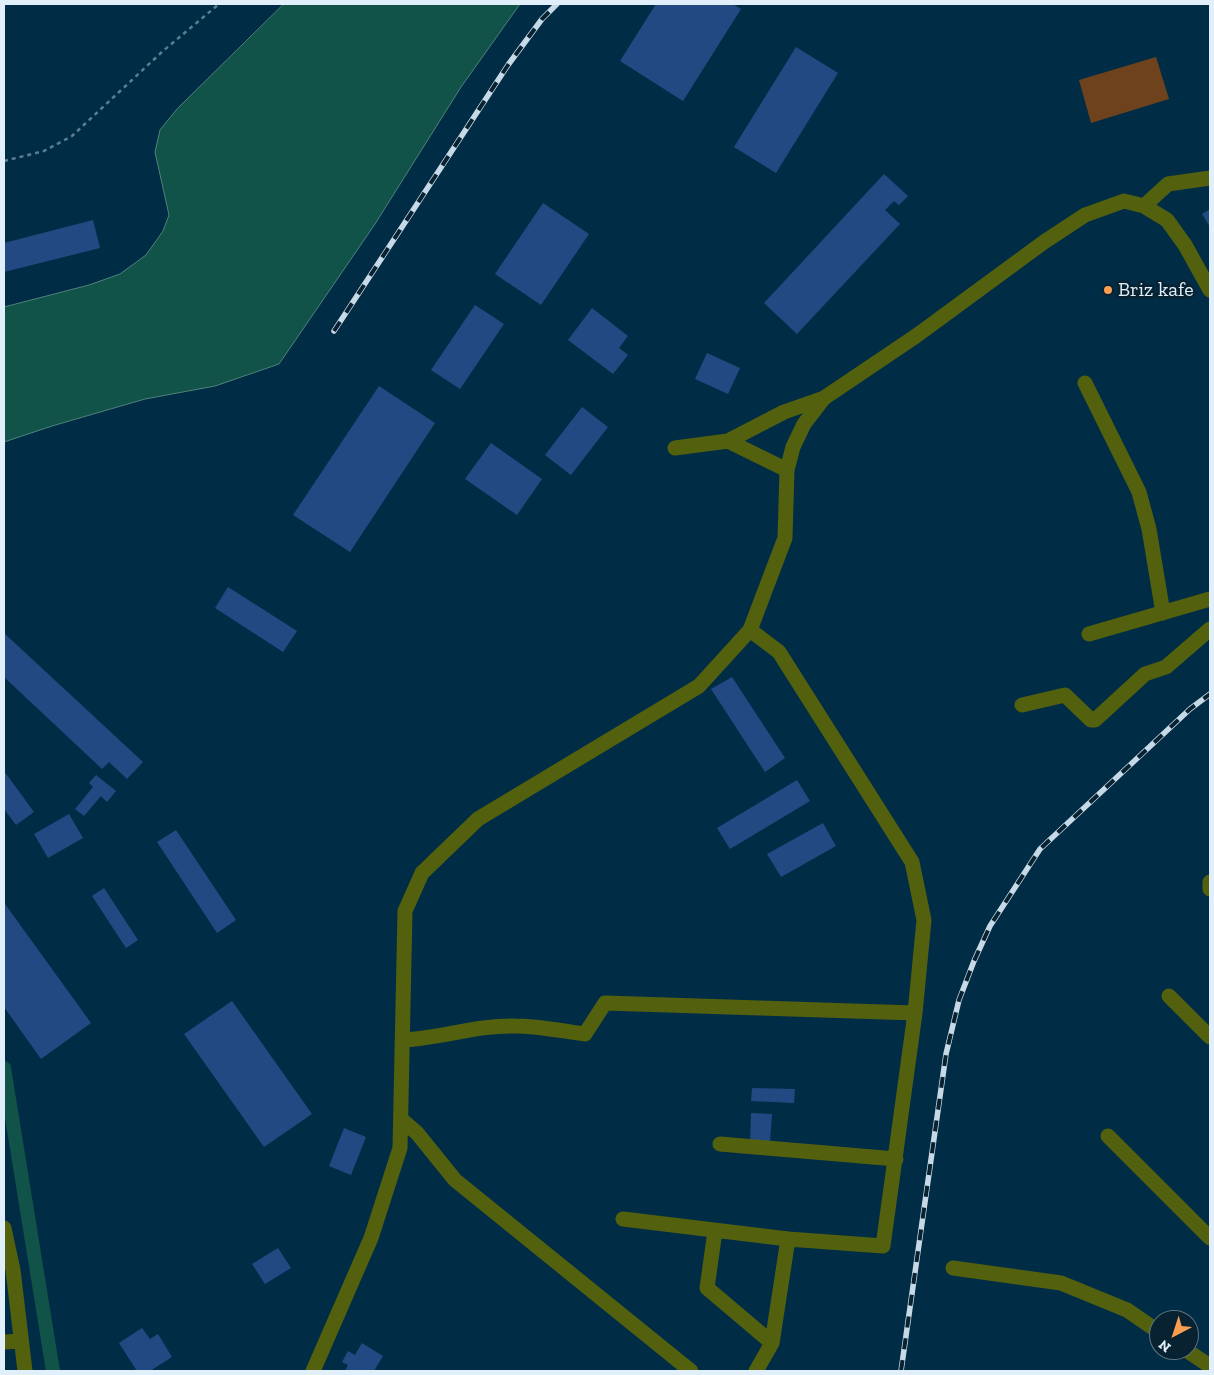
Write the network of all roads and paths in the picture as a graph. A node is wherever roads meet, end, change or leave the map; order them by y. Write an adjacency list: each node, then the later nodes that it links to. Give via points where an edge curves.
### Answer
1 (219, 4): 2 (path, via 72,136 44,151)
2 (4, 160)
3 (1210, 178): 4 (street, via 1168,184)
4 (1144, 206): 5 (street, via 1167,220); 7 (street, via 1124,201 1085,215)
5 (1210, 290)
6 (1085, 383): 12 (street, via 1139,492 1149,529)
7 (824, 398): 8 (street, via 784,412); 10 (street, via 796,439)
8 (728, 441): 9 (street); 10 (street)
9 (675, 448)
10 (788, 470): 14 (street, via 786,538)
11 (1210, 599): 12 (street)
12 (1163, 613): 15 (street)
13 (1210, 628): 16 (street, via 1166,667 1145,674 1095,720 1091,720 1065,695)
14 (750, 630): 20 (street, via 779,652 912,862 924,920); 22 (street, via 699,686 478,820 422,873 405,911)
15 (1089, 634)
16 (1022, 705)
17 (1210, 882): 18 (street)
18 (1210, 889)
19 (1168, 996): 21 (street)
20 (915, 1013): 22 (street, via 605,1003 585,1034 514,1026 462,1030 426,1039); 26 (street)
21 (1210, 1037)
22 (403, 1040): 23 (street)
23 (402, 1120): 40 (street, via 400,1148 372,1238); 41 (street, via 417,1133 455,1180)
24 (1108, 1136): 30 (street)
25 (720, 1144): 26 (street)
26 (896, 1159): 31 (street, via 883,1246)
27 (623, 1219): 29 (street)
28 (4, 1228): 34 (street)
29 (715, 1231): 31 (street); 36 (street, via 707,1288)
30 (1210, 1238)
31 (788, 1239): 36 (street)
32 (953, 1268): 33 (street, via 1061,1284 1127,1310)
33 (1149, 1325)
34 (21, 1341): 35 (street); 39 (street)
35 (4, 1342)
36 (772, 1343): 42 (street)
37 (1199, 1359): 38 (street)
38 (1210, 1366)
39 (25, 1371)
40 (313, 1371)
41 (691, 1371)
42 (756, 1371)

